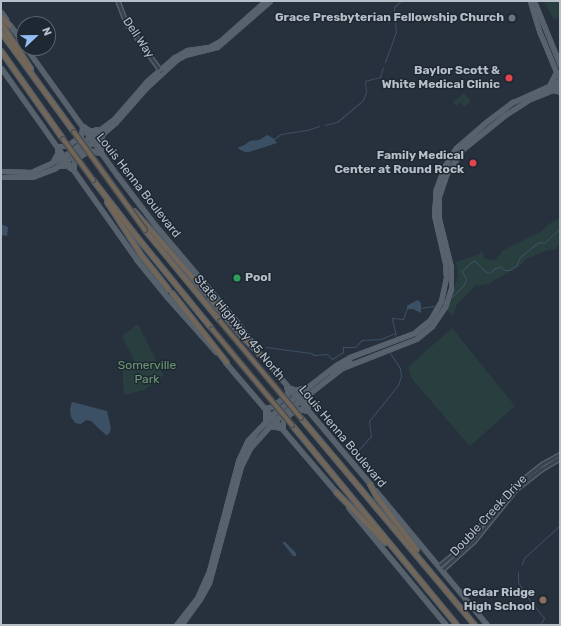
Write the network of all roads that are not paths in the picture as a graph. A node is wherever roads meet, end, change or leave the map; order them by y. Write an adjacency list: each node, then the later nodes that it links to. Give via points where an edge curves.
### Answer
1 (118, 1): 18 (street, Dell Way, via 127,24)
2 (265, 1): 18 (main road, via 220,41 209,47 183,52)
3 (270, 1): 18 (main road, via 217,47 185,55)
4 (530, 1): 19 (main road)
5 (534, 1): 15 (main road)
6 (1, 12): 9 (main road)
7 (1, 16): 9 (highway)
8 (1, 23): 21 (highway)
9 (10, 26): 11 (main road)
10 (1, 32): 21 (highway, State Highway 45 North)
11 (16, 34)
12 (1, 51): 17 (highway, State Highway 45 North)
13 (1, 55): 17 (highway)
14 (32, 56): 28 (main road, Louis Henna Boulevard)
15 (560, 64)
16 (1, 68): 33 (main road)
17 (12, 68): 42 (highway, State Highway 45 North, bridge)
18 (161, 71): 26 (main road); 27 (main road)
19 (556, 72): 20 (main road); 22 (main road)
20 (560, 81): 22 (main road)
21 (39, 84): 43 (highway, State Highway 45 North, bridge)
22 (549, 85): 45 (main road, via 513,102 486,122 456,148 444,167 436,189 434,215 446,277 444,294 430,320 414,333)
23 (560, 87): 24 (main road)
24 (553, 90): 25 (main road); 47 (main road, via 530,99 504,114 464,148 446,173 439,196 439,219 451,267 451,289 445,307 432,326 416,339 360,359)
25 (560, 92)
26 (123, 110): 27 (main road); 29 (main road)
27 (121, 118): 30 (main road)
28 (81, 125): 29 (main road, via 90,130); 31 (main road, Louis Henna Boulevard); 33 (main road, via 81,136 66,146)
29 (104, 126): 31 (main road)
30 (102, 134): 32 (main road); 34 (main road, via 99,142)
31 (89, 137): 32 (main road, Louis Henna Boulevard); 35 (main road)
32 (93, 142): 34 (main road, Louis Henna Boulevard); 36 (main road)
33 (57, 146): 35 (main road); 37 (main road, via 57,154)
34 (101, 153): 40 (main road, via 88,150 74,162); 44 (main road, Louis Henna Boulevard, via 155,225 237,322)
35 (64, 156): 36 (main road); 37 (main road)
36 (67, 160): 38 (main road); 40 (main road)
37 (51, 163): 39 (main road, via 31,172)
38 (55, 168): 40 (main road, via 66,166); 41 (main road, via 32,177)
39 (1, 171)
40 (75, 171): 46 (main road, via 127,247 167,297)
41 (1, 177)
42 (93, 180): 46 (highway, via 132,240); 68 (highway, State Highway 45 North, bridge, via 212,329)
43 (147, 229): 44 (highway); 70 (highway, State Highway 45 North, bridge, via 220,321)
44 (262, 357): 48 (main road, Louis Henna Boulevard)
45 (350, 357): 47 (main road, via 332,371); 50 (main road)
46 (227, 363): 54 (main road)
47 (332, 375): 51 (main road)
48 (285, 382): 49 (main road, Louis Henna Boulevard); 54 (main road, via 288,394 271,407)
49 (289, 387): 50 (main road, via 295,390); 52 (main road, Louis Henna Boulevard)
50 (305, 388): 52 (main road)
51 (308, 393): 53 (main road); 55 (main road, via 306,403)
52 (296, 395): 53 (main road, Louis Henna Boulevard); 56 (main road)
53 (300, 400): 55 (main road, Louis Henna Boulevard); 57 (main road)
54 (265, 408): 56 (main road); 58 (main road)
55 (309, 412): 62 (main road, via 303,408 299,409 283,420); 66 (main road, Louis Henna Boulevard)
56 (272, 415): 57 (main road); 58 (main road)
57 (275, 420): 59 (main road); 60 (main road)
58 (265, 421): 61 (main road)
59 (269, 426): 60 (main road); 63 (main road)
60 (281, 428): 62 (main road)
61 (256, 431): 63 (main road, via 250,441); 72 (main road, via 239,458 209,571)
62 (285, 432): 67 (main road)
63 (250, 448): 72 (main road, via 241,466 213,573)
64 (560, 454): 69 (street, Double Creek Drive, via 518,483 464,545)
65 (560, 458): 71 (street, Double Creek Drive, via 516,489 474,540)
66 (370, 484): 69 (main road, Louis Henna Boulevard); 70 (highway)
67 (336, 492): 68 (highway); 75 (main road)
68 (408, 566): 76 (highway, State Highway 45 North)
69 (439, 566): 71 (main road, Louis Henna Boulevard)
70 (430, 570): 77 (highway, State Highway 45 North)
71 (442, 570): 78 (main road, Louis Henna Boulevard)
72 (198, 598): 73 (main road); 74 (main road)
73 (177, 624): 74 (main road)
74 (181, 625)
75 (446, 625)
76 (457, 625)
77 (475, 625)
78 (488, 625)

